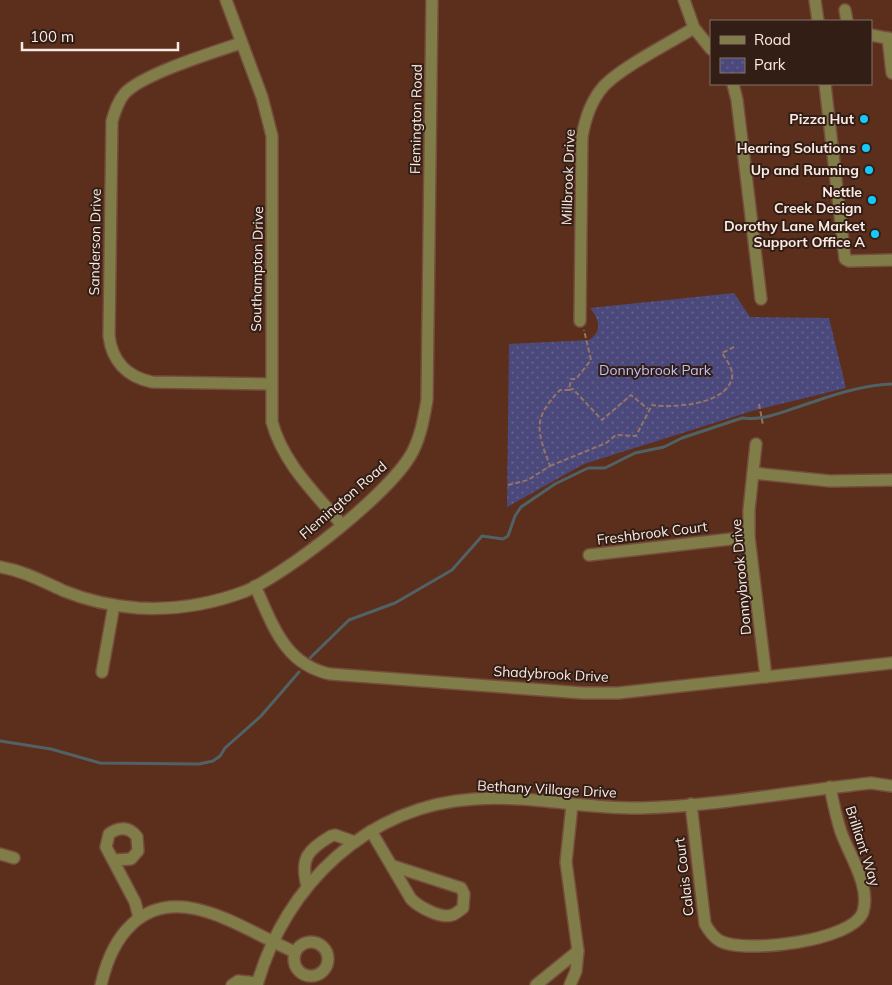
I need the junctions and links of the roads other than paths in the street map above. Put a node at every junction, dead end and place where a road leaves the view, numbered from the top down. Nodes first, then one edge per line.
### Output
1 (226, 0) edge
2 (432, 0) edge
3 (684, 0) edge
4 (815, 0) edge
5 (818, 20) edge
6 (694, 28) junction
7 (872, 35) edge
8 (890, 39) edge
9 (241, 43) junction
10 (710, 48) edge
11 (892, 74) edge
12 (733, 85) edge
13 (825, 85) edge
14 (892, 260) edge
15 (761, 299) dead end
16 (580, 321) road end
17 (270, 384) junction
18 (756, 444) dead end
19 (753, 473) junction
20 (892, 480) edge
21 (341, 524) junction
22 (750, 537) junction
23 (588, 555) dead end
24 (0, 567) edge
25 (255, 586) junction
26 (114, 605) junction
27 (892, 663) edge
28 (102, 672) dead end
29 (766, 677) junction
30 (892, 786) edge
31 (830, 787) junction
32 (691, 804) junction
33 (572, 805) junction
34 (372, 831) junction
35 (355, 842) junction
36 (0, 854) edge
37 (14, 858) dead end
38 (114, 860) dead end
39 (393, 866) junction
40 (307, 886) junction
41 (139, 917) junction
42 (272, 942) junction
43 (721, 942) joint
44 (578, 951) junction
45 (295, 952) dead end
46 (257, 984) edge
47 (101, 985) edge
48 (232, 985) edge
49 (536, 985) edge
50 (570, 985) edge

1 - 9 street, Southampton Drive
2 - 21 street, Flemington Road
3 - 6 street
4 - 5 street
6 - 10 street
6 - 16 street, Millbrook Drive
7 - 8 street
8 - 11 street
9 - 17 street, Southampton Drive
9 - 17 street, Sanderson Drive
12 - 15 street
13 - 14 street
17 - 21 street, Southampton Drive
18 - 19 street, Donnybrook Drive
19 - 20 street
19 - 22 street, Donnybrook Drive
21 - 25 street, Flemington Road
22 - 23 street, Freshbrook Court
22 - 29 street, Donnybrook Drive
24 - 26 street, Flemington Road
25 - 26 street, Flemington Road
25 - 29 street, Shadybrook Drive
26 - 28 street
27 - 29 street, Shadybrook Drive
30 - 31 street, Bethany Village Drive
31 - 32 street, Bethany Village Drive
31 - 43 street, Brilliant Way
32 - 33 street, Bethany Village Drive
32 - 43 street, Calais Court
33 - 34 street, Bethany Village Drive
33 - 44 street
34 - 35 street, Bethany Village Drive
34 - 39 street
35 - 40 street, Bethany Village Drive
35 - 40 street
36 - 37 street
38 - 41 street
39 - 39 street
40 - 42 street, Bethany Village Drive
41 - 42 street
41 - 47 street
42 - 45 street
42 - 46 street, Bethany Village Drive
44 - 49 street
44 - 50 street
46 - 48 street

